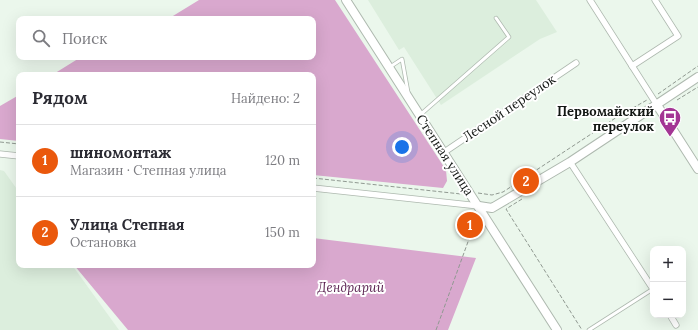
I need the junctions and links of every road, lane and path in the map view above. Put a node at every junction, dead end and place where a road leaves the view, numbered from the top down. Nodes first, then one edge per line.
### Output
1 (346, 0) edge
2 (590, 0) edge
3 (655, 0) edge
4 (496, 18) dead end
5 (576, 63) dead end
6 (632, 66) junction
7 (698, 66) edge
8 (389, 68) junction
9 (698, 77) edge
10 (655, 99) junction
11 (409, 100) junction
12 (419, 115) junction
13 (0, 142) edge
14 (16, 144) edge
15 (443, 153) junction
16 (0, 154) edge
17 (16, 156) edge
18 (570, 162) junction
19 (698, 168) edge
20 (316, 178) edge
21 (316, 188) edge
22 (470, 193) junction
23 (524, 198) dead end
24 (479, 206) junction
25 (491, 225) junction
26 (650, 284) edge
27 (650, 291) edge
28 (672, 318) edge
29 (676, 325) dead end
30 (436, 330) edge
31 (557, 330) edge
32 (582, 330) edge
33 (589, 330) edge

1 - 8 main road, Степная улица
2 - 6 street
3 - 6 street
4 - 12 lane
5 - 15 street, Лесной переулок
6 - 10 street
7 - 10 path
8 - 11 main road, Степная улица
8 - 11 lane
9 - 10 main road
10 - 18 main road
10 - 19 main road
10 - 22 path
11 - 12 main road, Степная улица
12 - 15 main road, Степная улица
13 - 14 path
15 - 22 main road, Степная улица
16 - 17 street
18 - 24 main road
18 - 26 street
20 - 22 path
21 - 24 street
22 - 24 main road, Степная улица
23 - 32 path
24 - 25 main road, Степная улица
25 - 30 path
25 - 31 main road, Степная улица
27 - 33 lane
28 - 29 street

